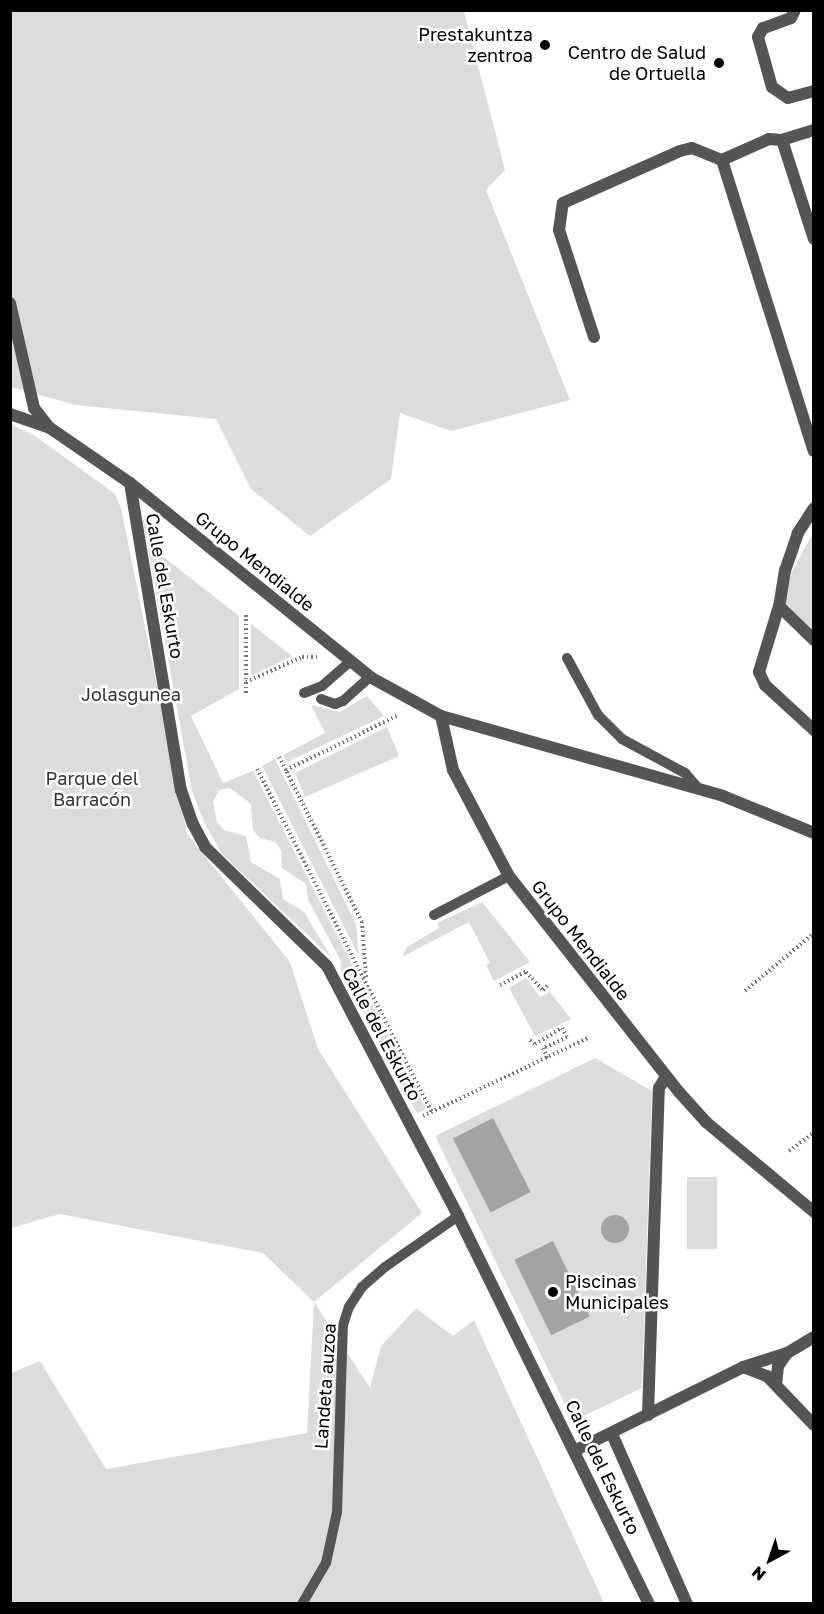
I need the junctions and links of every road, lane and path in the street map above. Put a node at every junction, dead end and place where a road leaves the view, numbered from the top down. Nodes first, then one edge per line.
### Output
1 (795, 10) edge
2 (813, 91) edge
3 (813, 130) edge
4 (782, 140) junction
5 (722, 160) junction
6 (813, 239) edge
7 (10, 303) edge
8 (594, 337) dead end
9 (10, 414) edge
10 (50, 428) junction
11 (813, 451) edge
12 (130, 483) junction
13 (813, 508) edge
14 (779, 606) junction
15 (246, 615) dead end
16 (813, 640) edge
17 (567, 658) dead end
18 (351, 661) junction
19 (370, 677) junction
20 (246, 693) dead end
21 (304, 693) dead end
22 (321, 699) dead end
23 (399, 715) dead end
24 (441, 716) junction
25 (813, 730) edge
26 (279, 757) dead end
27 (257, 769) dead end
28 (286, 770) junction
29 (698, 788) junction
30 (813, 833) edge
31 (509, 876) junction
32 (434, 915) dead end
33 (813, 933) edge
34 (366, 980) junction
35 (549, 984) dead end
36 (500, 985) dead end
37 (745, 991) dead end
38 (588, 1038) dead end
39 (530, 1040) dead end
40 (547, 1058) junction
41 (666, 1077) junction
42 (432, 1112) junction
43 (409, 1123) junction
44 (813, 1132) edge
45 (789, 1151) dead end
46 (813, 1212) edge
47 (458, 1216) junction
48 (813, 1337) edge
49 (787, 1353) junction
50 (743, 1367) junction
51 (776, 1384) junction
52 (648, 1415) junction
53 (813, 1425) edge
54 (612, 1434) junction
55 (576, 1450) junction
56 (302, 1604) edge
57 (649, 1604) edge
58 (687, 1604) edge

1 - 2 street
3 - 4 street
4 - 5 street
4 - 6 street
5 - 8 street
5 - 11 street
7 - 10 street
9 - 10 street
10 - 12 street, Grupo Mendialde
12 - 18 street, Grupo Mendialde
12 - 43 street, Calle del Eskurto
13 - 14 street
14 - 16 street
14 - 25 street
15 - 20 path
17 - 29 lane
18 - 19 street, Grupo Mendialde
18 - 21 lane
19 - 22 lane
19 - 24 street, Grupo Mendialde
23 - 28 path
24 - 29 street, Grupo Mendialde
24 - 31 street, Grupo Mendialde
26 - 28 path
27 - 34 path
28 - 34 path
29 - 30 street, Grupo Mendialde
31 - 32 lane
31 - 41 street, Grupo Mendialde
33 - 37 path
34 - 42 path
35 - 36 path
38 - 40 path
39 - 40 path
40 - 42 path
41 - 46 street, Grupo Mendialde
41 - 52 street
42 - 43 path
43 - 47 street, Calle del Eskurto
44 - 45 path
47 - 55 street, Calle del Eskurto
47 - 56 lane, Landeta auzoa
48 - 49 street
49 - 50 street
49 - 51 street
50 - 51 street
50 - 52 street
51 - 53 street
52 - 54 street
54 - 55 street
54 - 58 street, Calle del Eskurto
55 - 57 street, Calle del Eskurto

